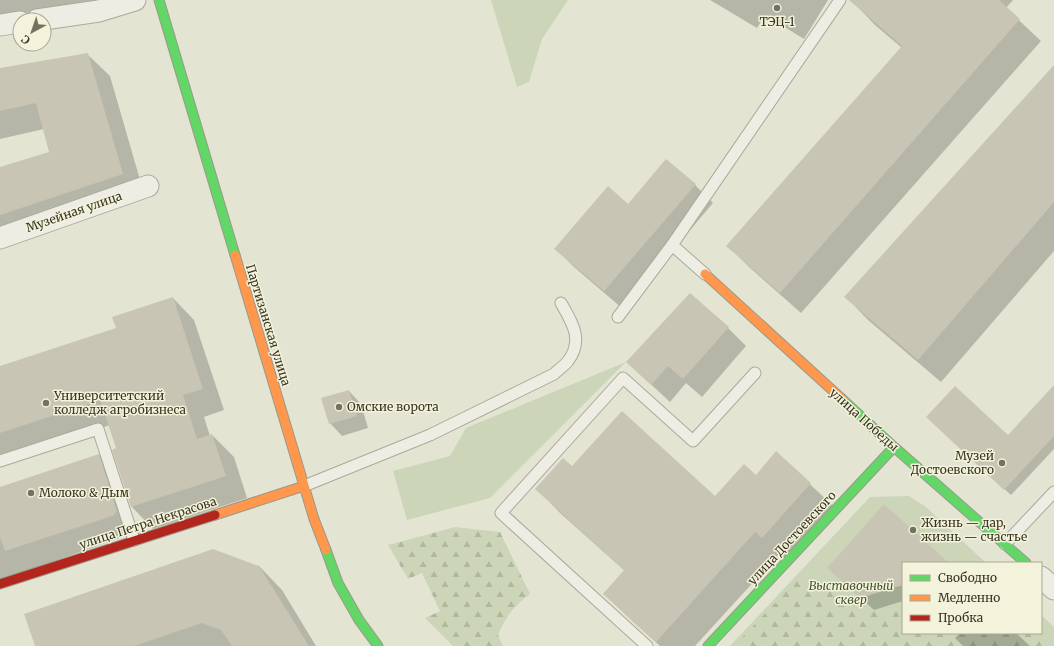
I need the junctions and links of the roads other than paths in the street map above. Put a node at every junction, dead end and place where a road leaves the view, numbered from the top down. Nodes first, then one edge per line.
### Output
1 (135, 0) edge
2 (159, 0) edge
3 (840, 0) edge
4 (52, 18) edge
5 (12, 23) edge
6 (0, 25) edge
7 (148, 186) dead end
8 (0, 238) edge
9 (672, 245) junction
10 (705, 274) joint
11 (561, 303) dead end
12 (618, 317) dead end
13 (755, 373) dead end
14 (894, 447) junction
15 (0, 461) edge
16 (304, 486) junction
17 (1054, 492) edge
18 (134, 540) junction
19 (1005, 544) junction
20 (1025, 562) edge
21 (1042, 578) edge
22 (0, 584) edge
23 (1054, 589) edge
24 (378, 646) edge
25 (647, 646) edge
26 (708, 646) edge

1 - 4 street
2 - 16 street, Партизанская улица
3 - 9 lane
5 - 6 street
7 - 8 street, Музейная улица
9 - 10 lane
9 - 12 lane
10 - 14 street, улица Победы
11 - 16 lane
13 - 25 lane
14 - 19 street, улица Победы
14 - 26 street, улица Достоевского
15 - 18 lane
16 - 18 street, улица Петра Некрасова
16 - 24 street, Партизанская улица
17 - 19 lane
18 - 22 street, улица Петра Некрасова
19 - 20 street, улица Победы
21 - 23 street

